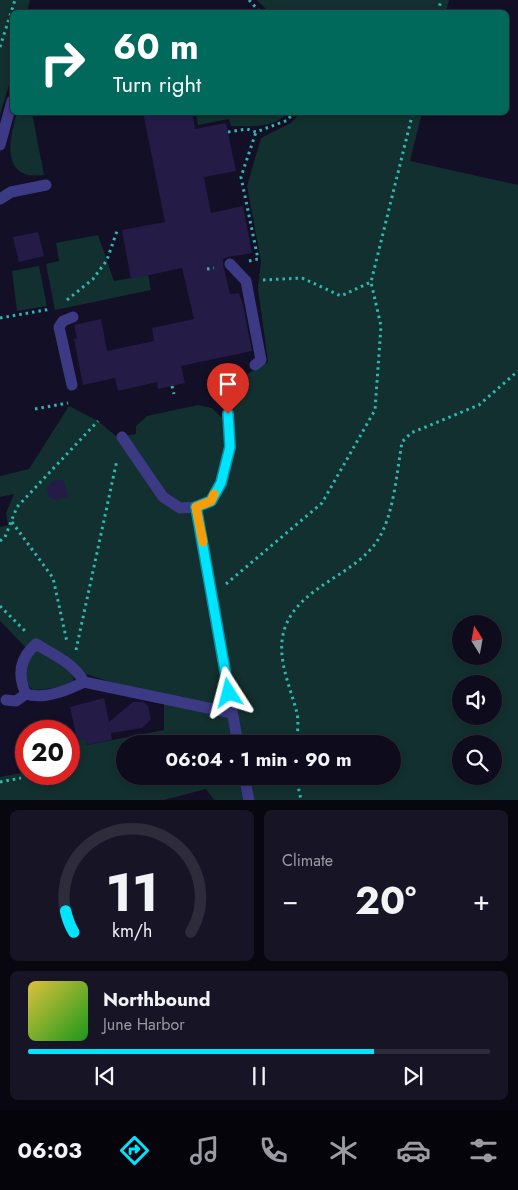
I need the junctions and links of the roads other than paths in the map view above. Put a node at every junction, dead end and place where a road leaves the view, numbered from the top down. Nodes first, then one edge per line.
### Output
1 (10, 108) edge
2 (0, 145) edge
3 (46, 185) dead end
4 (0, 199) edge
5 (230, 264) road end
6 (68, 319) road end
7 (255, 365) dead end
8 (72, 385) dead end
9 (228, 414) dead end
10 (122, 437) road end
11 (196, 507) junction
12 (84, 682) junction
13 (26, 694) junction
14 (6, 700) dead end
15 (232, 713) junction
16 (236, 735) edge
17 (246, 785) edge
18 (249, 800) edge

1 - 2 lane
3 - 4 lane
5 - 7 lane
6 - 8 lane
9 - 11 lane
10 - 11 lane
11 - 15 lane
12 - 13 lane
12 - 13 lane
12 - 15 lane
13 - 14 lane
15 - 16 lane
17 - 18 lane

